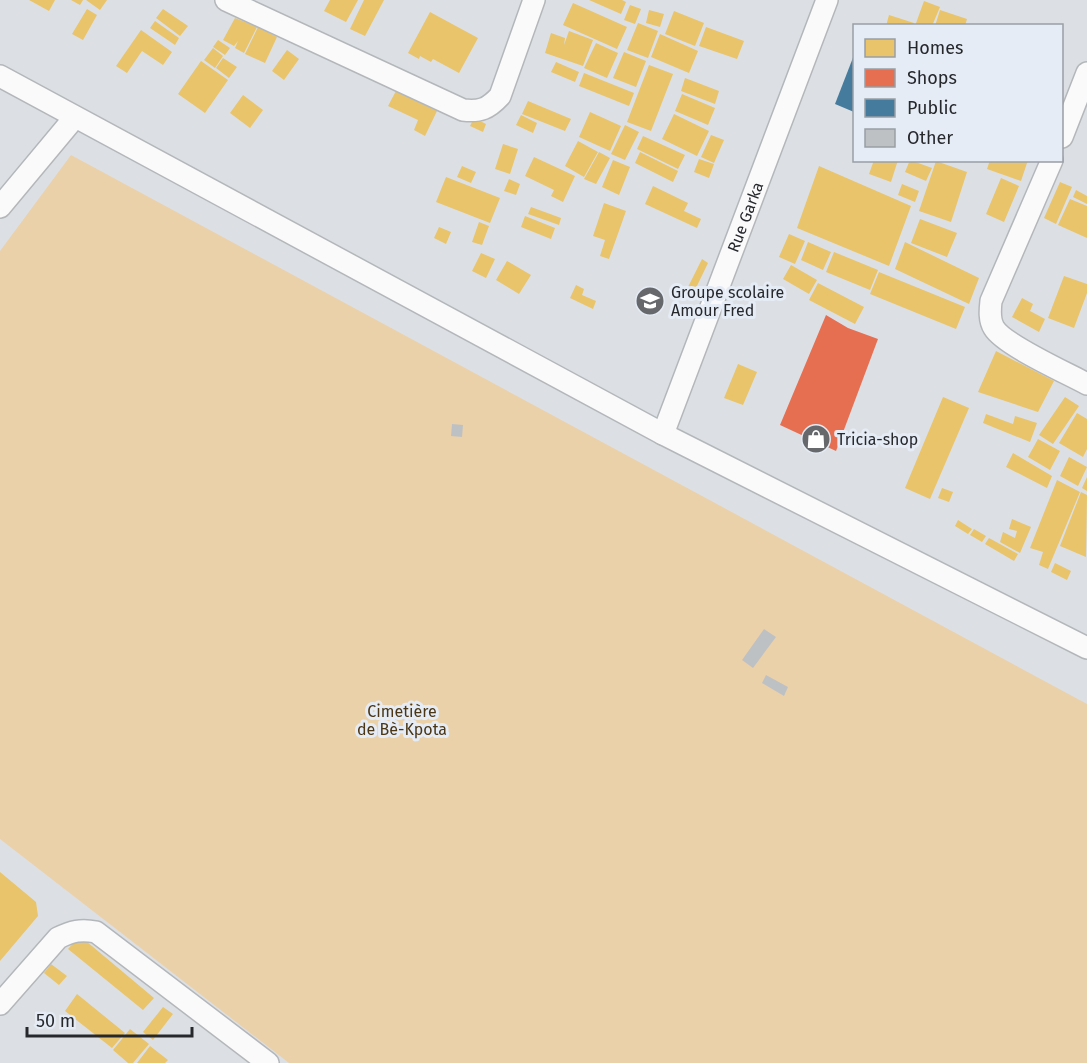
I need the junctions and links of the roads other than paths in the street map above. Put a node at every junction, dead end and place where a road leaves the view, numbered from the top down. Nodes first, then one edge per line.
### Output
1 (226, 0) edge
2 (534, 0) edge
3 (827, 0) edge
4 (1087, 73) edge
5 (0, 76) edge
6 (1080, 115) edge
7 (75, 117) junction
8 (1063, 136) edge
9 (1051, 162) edge
10 (0, 207) edge
11 (1087, 384) edge
12 (663, 434) junction
13 (1087, 648) edge
14 (0, 1004) edge
15 (268, 1063) edge

1 - 2 street
3 - 12 street, Rue Garka
4 - 6 street
5 - 7 street
6 - 8 street
7 - 10 street
7 - 12 street
9 - 11 street
12 - 13 street
14 - 15 street

